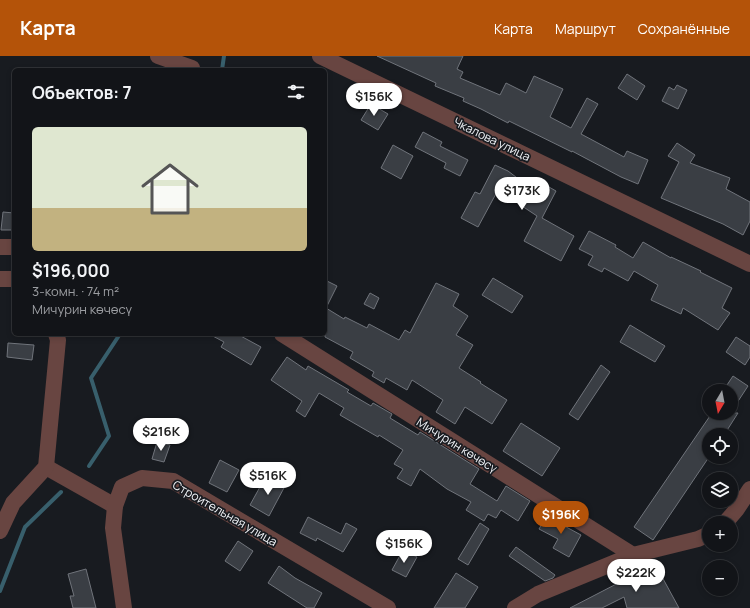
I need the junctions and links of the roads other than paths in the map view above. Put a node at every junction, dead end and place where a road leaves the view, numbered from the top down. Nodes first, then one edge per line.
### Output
1 (158, 56) edge
2 (320, 56) edge
3 (192, 68) dead end
4 (0, 247) edge
5 (12, 247) edge
6 (750, 264) edge
7 (0, 279) edge
8 (12, 279) edge
9 (57, 336) edge
10 (285, 336) edge
11 (46, 467) junction
12 (750, 488) edge
13 (115, 506) junction
14 (731, 516) edge
15 (0, 531) edge
16 (702, 537) edge
17 (633, 555) junction
18 (124, 608) edge
19 (388, 608) edge
20 (514, 608) edge

1 - 3 street
2 - 6 street, Чкалова улица
4 - 5 street
7 - 8 street
9 - 11 street
10 - 17 street, Мичурин көчөсү
11 - 13 street
11 - 15 street
12 - 14 street
13 - 18 street, Строительная улица
13 - 19 street, Строительная улица
16 - 17 street
17 - 20 street

